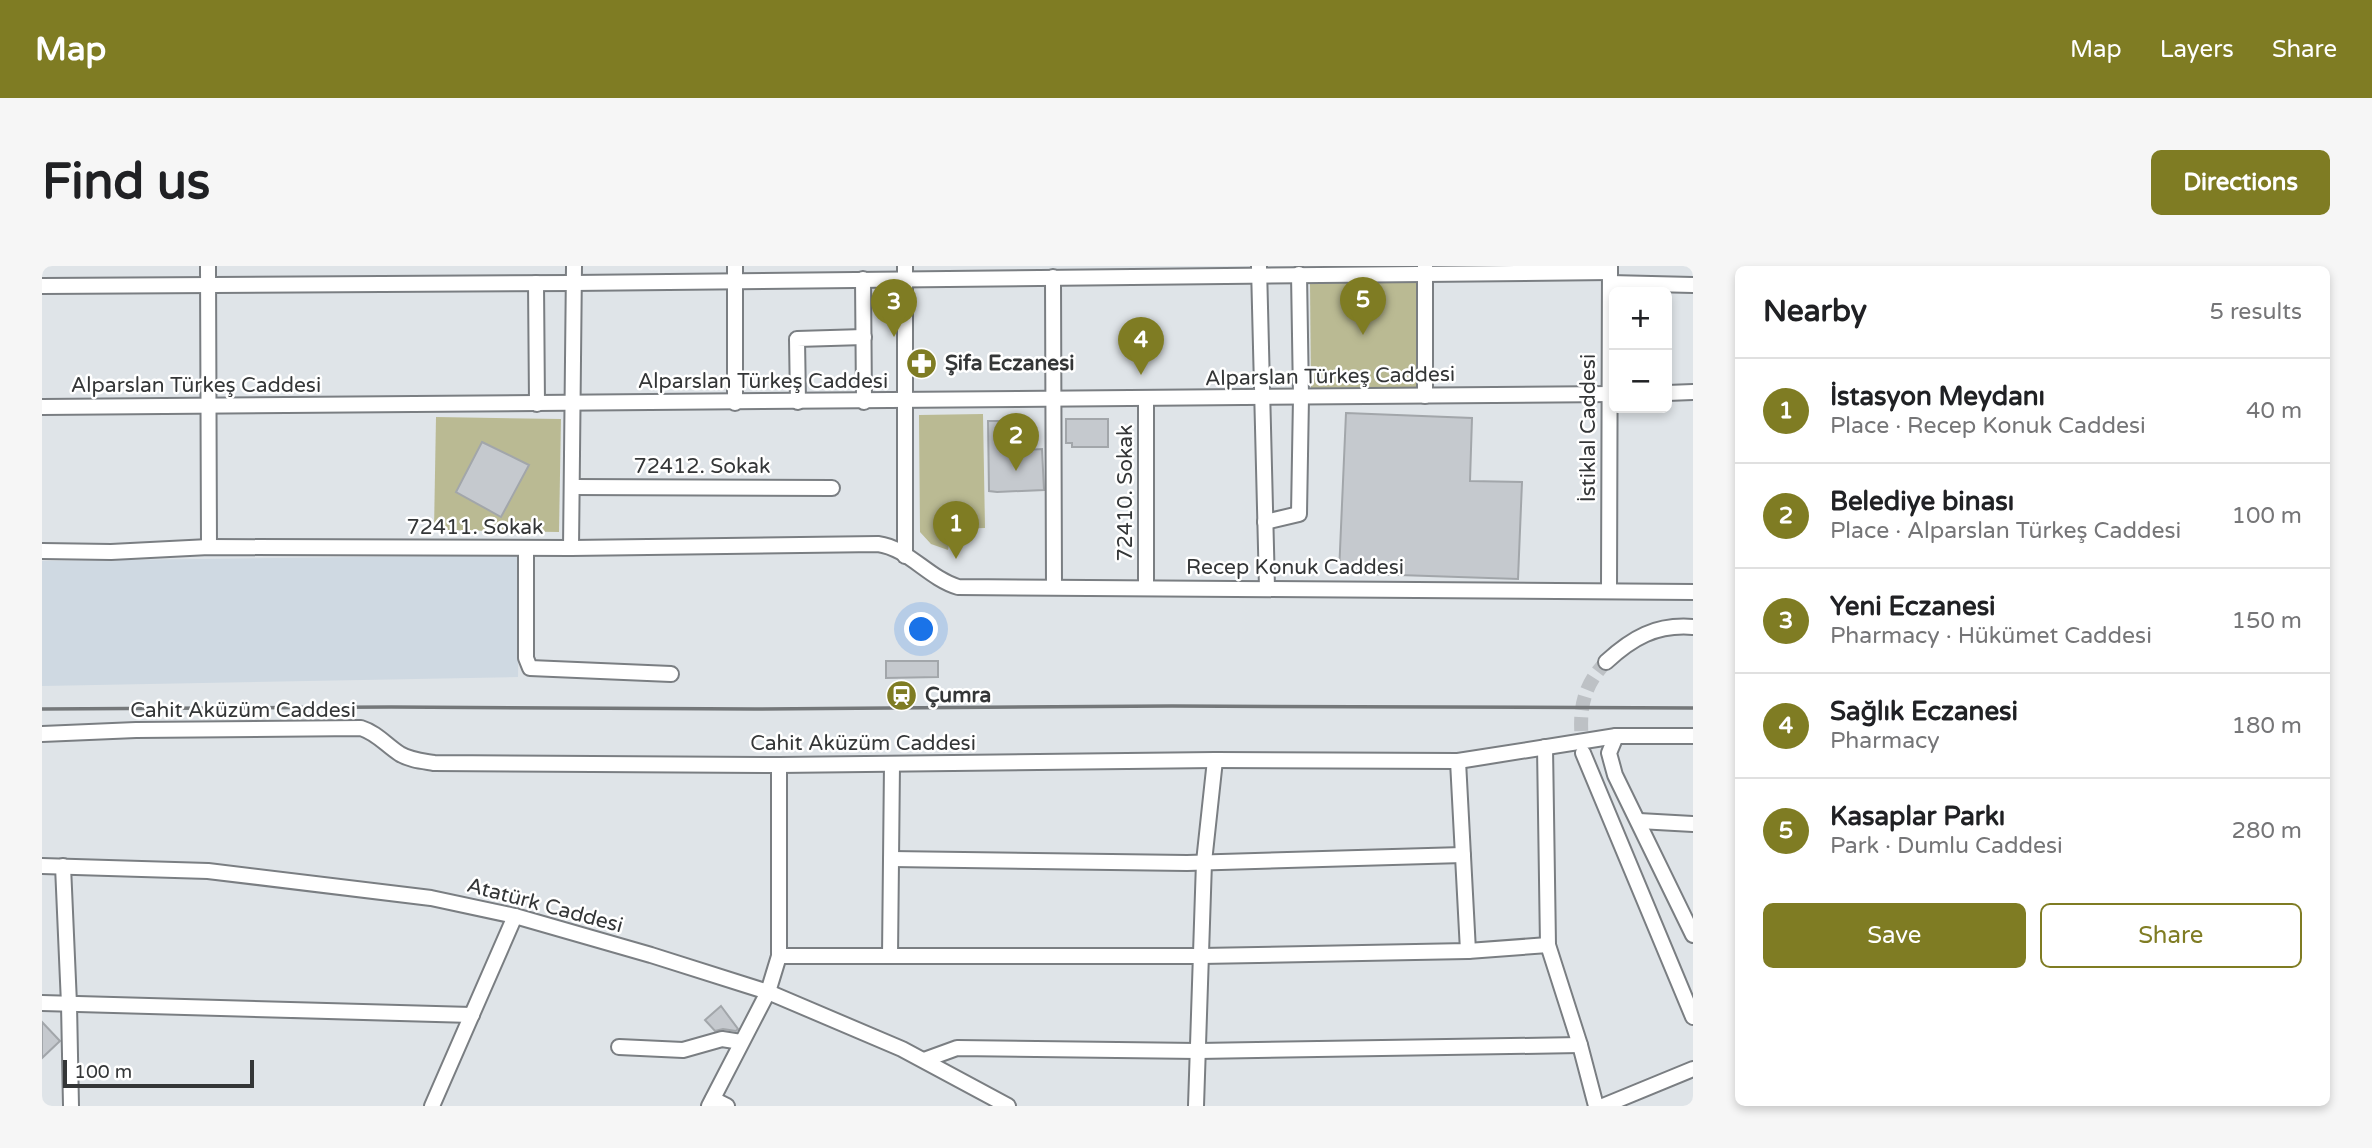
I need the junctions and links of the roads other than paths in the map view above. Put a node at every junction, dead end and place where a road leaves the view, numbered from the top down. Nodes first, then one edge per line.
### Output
1 (208, 266) edge
2 (574, 266) edge
3 (1259, 270) edge
4 (1425, 270) edge
5 (1131, 271) edge
6 (905, 272) edge
7 (1068, 272) edge
8 (735, 273) edge
9 (1299, 274) junction
10 (1610, 274) edge
11 (1053, 277) junction
12 (863, 279) junction
13 (536, 283) junction
14 (573, 283) junction
15 (208, 285) junction
16 (1693, 285) edge
17 (42, 286) edge
18 (863, 337) junction
19 (1611, 350) edge
20 (1693, 392) edge
21 (1672, 393) edge
22 (1609, 394) edge
23 (1425, 396) junction
24 (1301, 397) junction
25 (1261, 398) junction
26 (1054, 399) junction
27 (1146, 399) junction
28 (906, 401) junction
29 (798, 402) junction
30 (864, 402) junction
31 (734, 403) junction
32 (537, 404) junction
33 (573, 404) junction
34 (208, 405) junction
35 (42, 407) edge
36 (1612, 413) edge
37 (572, 487) junction
38 (832, 488) dead end
39 (1265, 522) junction
40 (209, 547) junction
41 (526, 548) junction
42 (571, 548) junction
43 (42, 551) edge
44 (905, 556) junction
45 (1054, 587) junction
46 (1146, 587) junction
47 (1267, 588) junction
48 (1609, 591) junction
49 (1693, 592) edge
50 (1693, 627) edge
51 (1606, 663) tunnel mouth
52 (671, 674) dead end
53 (42, 734) edge
54 (1616, 736) junction
55 (1693, 736) edge
56 (1545, 747) junction
57 (1583, 753) tunnel mouth
58 (1215, 760) junction
59 (1458, 761) junction
60 (892, 764) junction
61 (779, 765) junction
62 (1639, 821) junction
63 (1693, 824) edge
64 (1463, 855) junction
65 (891, 859) junction
66 (1204, 862) junction
67 (42, 866) edge
68 (63, 866) junction
69 (1688, 914) edge
70 (515, 916) junction
71 (1693, 935) edge
72 (1548, 946) junction
73 (1468, 951) junction
74 (779, 956) junction
75 (890, 956) junction
76 (1201, 956) junction
77 (768, 992) junction
78 (42, 1003) edge
79 (69, 1003) junction
80 (472, 1015) junction
81 (1693, 1017) edge
82 (741, 1042) junction
83 (1580, 1045) junction
84 (619, 1047) dead end
85 (1198, 1051) junction
86 (924, 1060) junction
87 (1693, 1069) edge
88 (711, 1102) edge
89 (71, 1106) edge
90 (432, 1106) edge
91 (727, 1106) edge
92 (1008, 1106) edge
93 (1196, 1106) edge
94 (1596, 1106) edge
95 (1603, 1106) edge

1 - 15 street
2 - 14 street
3 - 5 street
3 - 9 street
3 - 25 street
4 - 9 street
4 - 10 street
4 - 23 street
5 - 7 street
6 - 11 street
6 - 12 street
6 - 28 street
7 - 11 street
8 - 12 street
8 - 14 street
8 - 31 street
9 - 24 street
10 - 16 street
10 - 19 street, İstiklal Caddesi
11 - 26 street
12 - 18 street
13 - 14 street
13 - 15 street
13 - 32 street
14 - 33 street
15 - 17 street
15 - 34 street
18 - 29 street
18 - 30 street
20 - 21 street
22 - 23 street, Alparslan Türkeş Caddesi
23 - 24 street, Alparslan Türkeş Caddesi
24 - 25 street, Alparslan Türkeş Caddesi
24 - 39 street
25 - 27 street, Alparslan Türkeş Caddesi
25 - 39 street
26 - 27 street, Alparslan Türkeş Caddesi
26 - 28 street, Alparslan Türkeş Caddesi
26 - 45 street
27 - 46 street, 72410. Sokak
28 - 30 street, Alparslan Türkeş Caddesi
28 - 44 street
29 - 30 street, Alparslan Türkeş Caddesi
29 - 31 street, Alparslan Türkeş Caddesi
31 - 33 street, Alparslan Türkeş Caddesi
32 - 33 street, Alparslan Türkeş Caddesi
32 - 34 street, Alparslan Türkeş Caddesi
33 - 37 street
34 - 35 street, Alparslan Türkeş Caddesi
34 - 40 street
36 - 48 street, İstiklal Caddesi
37 - 38 street, 72412. Sokak
37 - 42 street
39 - 47 street
40 - 41 street, 72411. Sokak
40 - 43 street, 72411. Sokak
41 - 42 street, 72411. Sokak
41 - 52 street
42 - 44 street, 72411. Sokak
44 - 45 street, Recep Konuk Caddesi
45 - 46 street, Recep Konuk Caddesi
46 - 47 street, Recep Konuk Caddesi
47 - 48 street, Recep Konuk Caddesi
48 - 49 street, Recep Konuk Caddesi
50 - 51 street
53 - 61 street, Cahit Aküzüm Caddesi
54 - 55 street, Cahit Aküzüm Caddesi
54 - 56 street, Cahit Aküzüm Caddesi
54 - 62 street
56 - 59 street, Cahit Aküzüm Caddesi
56 - 72 street
57 - 81 street
58 - 59 street, Cahit Aküzüm Caddesi
58 - 60 street, Cahit Aküzüm Caddesi
58 - 66 street
59 - 64 street
60 - 61 street, Cahit Aküzüm Caddesi
60 - 65 street
61 - 74 street
62 - 63 street
62 - 69 street
64 - 66 street
64 - 73 street
65 - 66 street
65 - 75 street
66 - 76 street
67 - 68 street, Atatürk Caddesi
68 - 70 street, Atatürk Caddesi
68 - 79 street
69 - 71 street
70 - 77 street, Atatürk Caddesi
70 - 80 street
72 - 73 street
72 - 83 street
73 - 76 street
74 - 75 street
74 - 77 street
75 - 76 street
76 - 85 street
77 - 82 street
77 - 86 street, Atatürk Caddesi
78 - 79 street
79 - 80 street
79 - 89 street
80 - 90 street
82 - 84 street
82 - 88 street
83 - 85 street
83 - 94 street
85 - 86 street
85 - 93 street
86 - 92 street, Atatürk Caddesi
87 - 95 street
88 - 91 street

